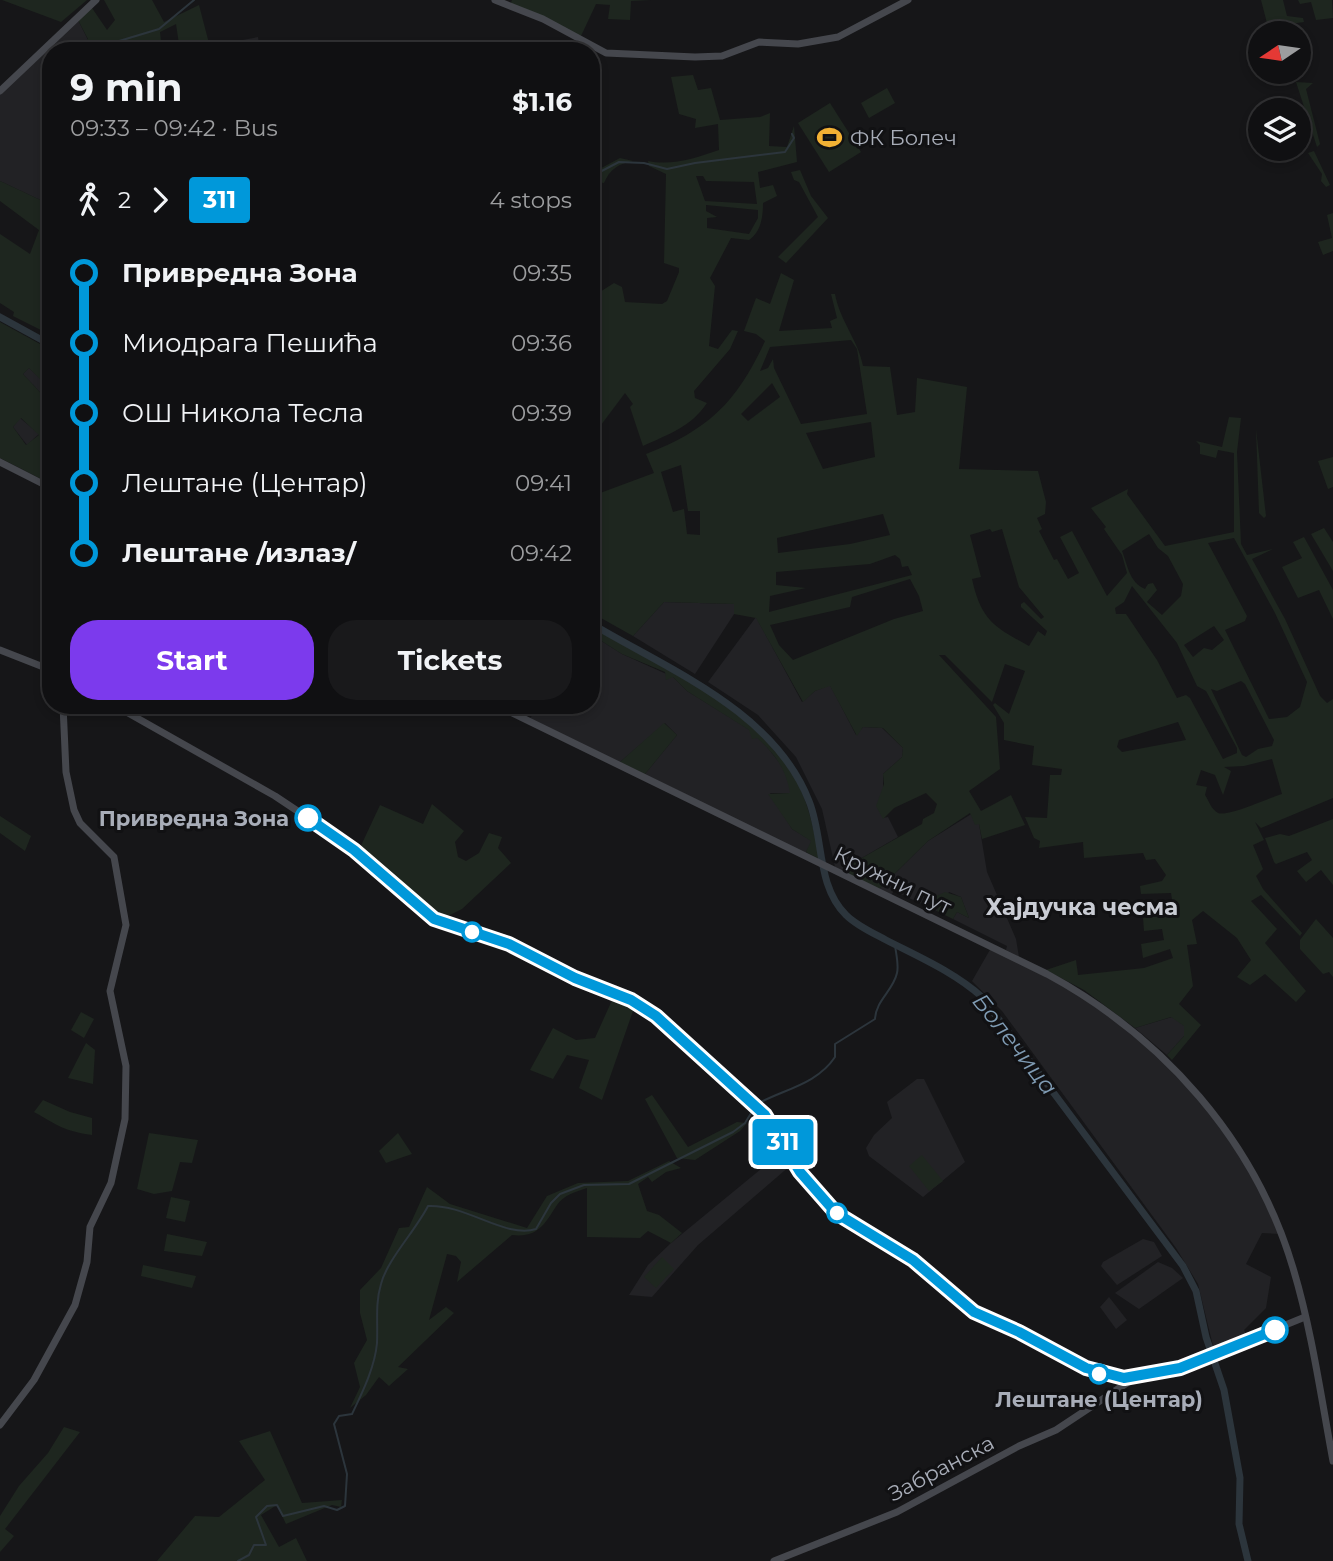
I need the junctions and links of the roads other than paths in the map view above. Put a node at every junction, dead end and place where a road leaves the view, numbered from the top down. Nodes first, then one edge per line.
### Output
1 (96, 0) edge
2 (495, 0) edge
3 (908, 0) edge
4 (52, 42) edge
5 (586, 42) edge
6 (600, 50) edge
7 (42, 51) edge
8 (0, 91) edge
9 (0, 462) edge
10 (42, 483) edge
11 (0, 650) edge
12 (42, 666) edge
13 (64, 714) edge
14 (130, 714) edge
15 (514, 714) edge
16 (1305, 1317) junction
17 (1105, 1376) junction
18 (1134, 1379) junction
19 (1116, 1390) junction
20 (0, 1425) edge
21 (1333, 1461) edge
22 (774, 1561) edge

1 - 4 street
2 - 5 street
3 - 6 street
7 - 8 street
9 - 10 street
11 - 12 street
13 - 20 street
14 - 17 street
15 - 16 street, Кружни пут
16 - 18 street
16 - 21 street, Кружни пут
17 - 18 street
17 - 19 street
18 - 19 street, Забранска
19 - 22 street, Забранска

